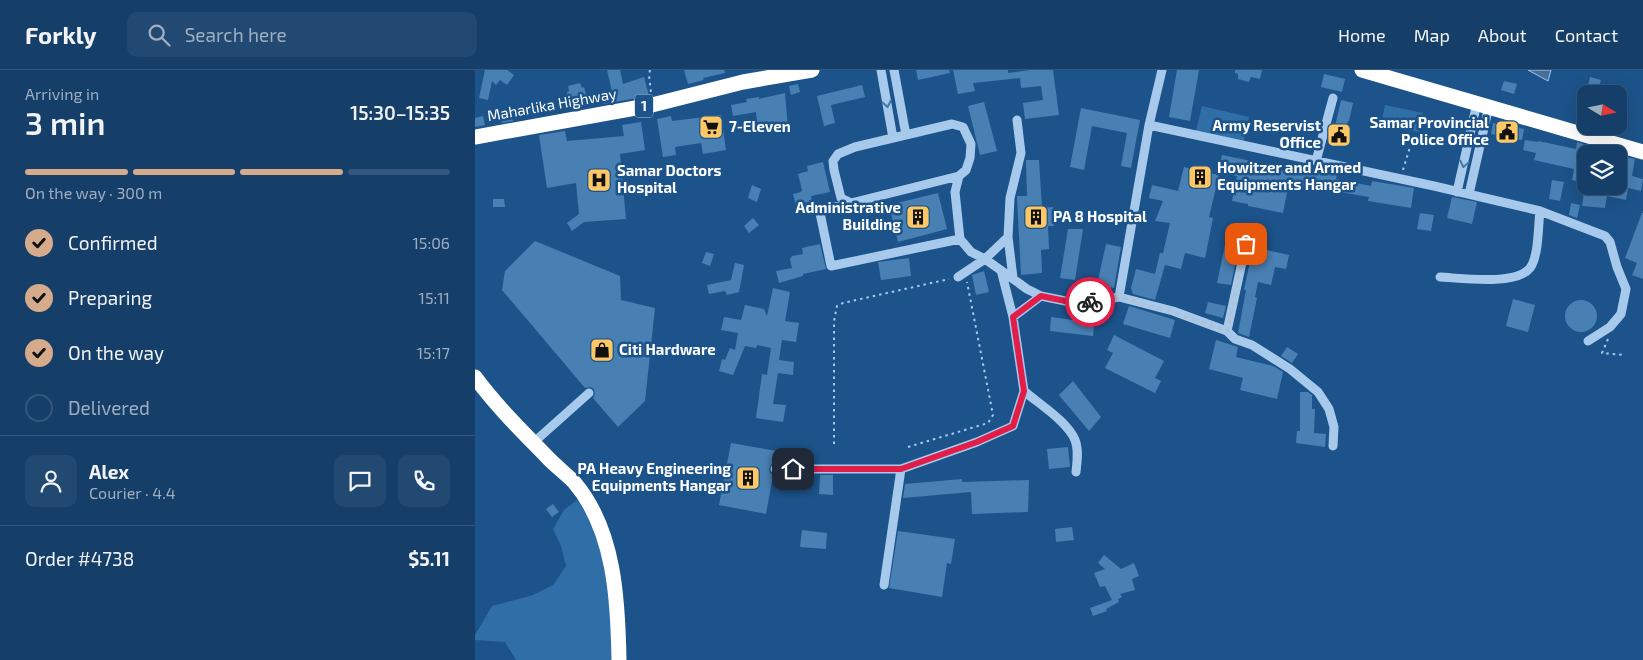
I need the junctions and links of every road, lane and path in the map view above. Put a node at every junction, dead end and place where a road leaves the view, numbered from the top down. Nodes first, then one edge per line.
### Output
1 (650, 70) edge
2 (812, 70) edge
3 (881, 70) edge
4 (894, 70) edge
5 (1162, 70) edge
6 (1362, 70) edge
7 (1333, 98) dead end
8 (652, 105) junction
9 (1483, 105) junction
10 (1017, 120) dead end
11 (1149, 125) junction
12 (906, 135) junction
13 (475, 137) edge
14 (1413, 137) dead end
15 (893, 138) junction
16 (1643, 152) edge
17 (1317, 161) junction
18 (959, 176) junction
19 (1401, 179) junction
20 (1457, 192) junction
21 (1469, 194) junction
22 (851, 203) junction
23 (1540, 211) junction
24 (1008, 238) junction
25 (960, 239) junction
26 (1246, 244) dead end
27 (985, 259) junction
28 (1001, 270) junction
29 (958, 277) junction
30 (1440, 277) dead end
31 (1013, 278) junction
32 (1041, 296) junction
33 (1119, 297) junction
34 (1013, 317) junction
35 (1610, 327) junction
36 (1227, 331) junction
37 (1588, 341) dead end
38 (1624, 355) dead end
39 (475, 377) edge
40 (1024, 391) junction
41 (589, 393) dead end
42 (533, 443) junction
43 (834, 444) dead end
44 (1333, 446) dead end
45 (908, 447) dead end
46 (775, 469) dead end
47 (901, 469) junction
48 (1076, 472) dead end
49 (884, 585) dead end
50 (619, 660) edge

1 - 8 path
2 - 8 highway, Maharlika Highway / 1
3 -> 15 street
4 - 12 street
5 - 11 street
6 - 9 highway
7 - 17 street
8 - 13 highway, Maharlika Highway / 1
9 - 16 highway
9 -> 20 street
9 - 21 street
10 - 24 street
11 - 17 street
11 - 33 street
12 - 15 street
12 - 18 street
14 - 19 path
15 - 22 street
17 - 19 street
18 - 22 street
18 - 25 street
19 - 20 street
20 - 21 street
21 - 23 street
22 - 25 street
23 - 30 street
23 - 35 street
24 - 27 street
24 - 31 street
25 - 27 street
26 - 36 street
27 - 28 street
27 - 29 street
28 - 31 street
28 - 34 street
29 - 43 path
29 - 45 path
31 - 32 street
32 - 33 street
32 - 34 street
33 - 36 street
34 - 40 street
35 - 37 street
35 - 38 path
36 - 44 street
39 - 42 highway
40 - 47 street
40 - 48 street
41 - 42 street
42 - 50 highway
46 - 47 street
47 - 49 street

